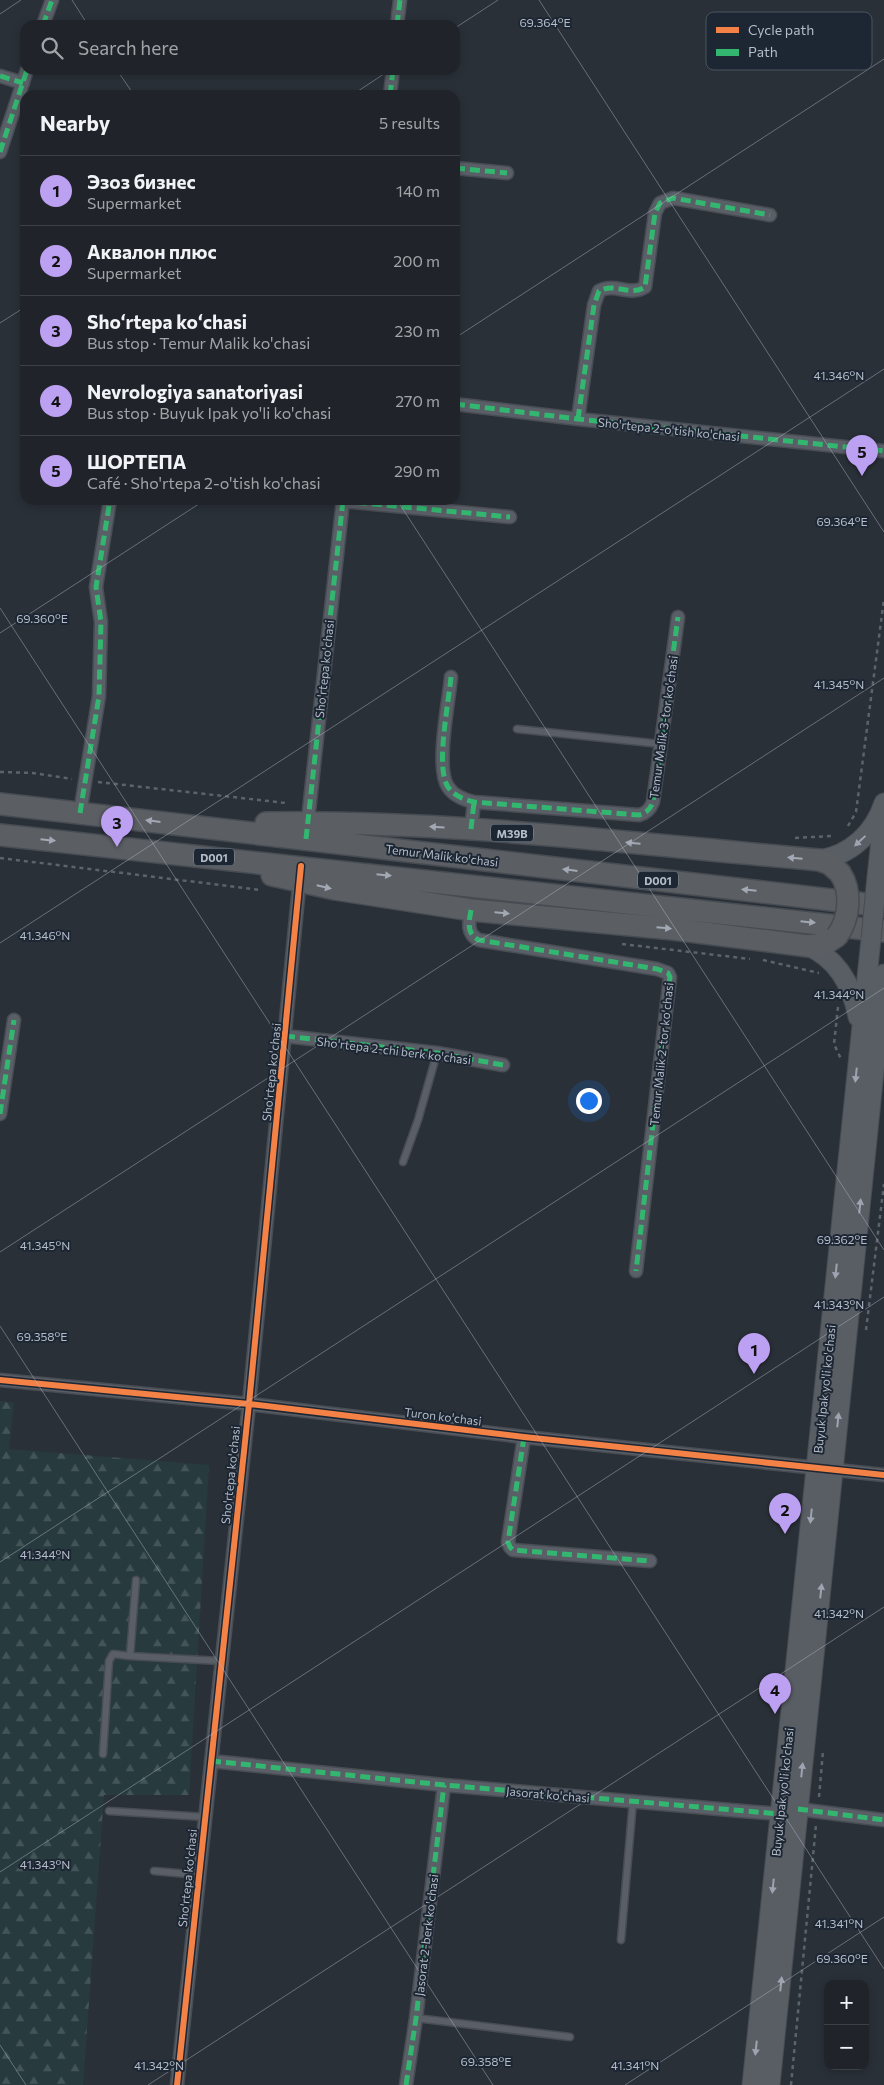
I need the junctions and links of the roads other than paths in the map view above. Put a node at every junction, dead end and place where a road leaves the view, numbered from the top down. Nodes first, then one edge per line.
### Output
1 (52, 0) edge
2 (400, 0) edge
3 (45, 20) edge
4 (398, 20) edge
5 (25, 75) edge
6 (392, 75) edge
7 (0, 76) edge
8 (23, 83) junction
9 (21, 90) edge
10 (391, 90) edge
11 (20, 92) edge
12 (0, 152) edge
13 (460, 168) edge
14 (507, 173) dead end
15 (770, 215) dead end
16 (460, 405) edge
17 (578, 419) junction
18 (884, 451) edge
19 (109, 505) edge
20 (342, 505) edge
21 (384, 505) edge
22 (510, 517) dead end
23 (678, 617) dead end
24 (452, 677) dead end
25 (517, 729) dead end
26 (661, 744) junction
27 (474, 802) junction
28 (884, 803) edge
29 (0, 804) edge
30 (80, 812) junction
31 (884, 813) edge
32 (308, 822) junction
33 (471, 829) junction
34 (0, 835) edge
35 (819, 860) junction
36 (300, 874) junction
37 (884, 906) edge
38 (471, 910) junction
39 (877, 935) edge
40 (808, 946) junction
41 (884, 974) edge
42 (884, 1017) edge
43 (14, 1020) dead end
44 (286, 1036) junction
45 (869, 1036) junction
46 (437, 1053) junction
47 (503, 1065) dead end
48 (0, 1114) edge
49 (403, 1162) dead end
50 (636, 1271) dead end
51 (0, 1380) edge
52 (249, 1404) junction
53 (524, 1437) junction
54 (825, 1468) junction
55 (884, 1475) edge
56 (650, 1561) dead end
57 (136, 1580) dead end
58 (130, 1656) junction
59 (221, 1661) junction
60 (103, 1754) dead end
61 (211, 1761) junction
62 (444, 1785) junction
63 (633, 1801) junction
64 (798, 1808) junction
65 (109, 1811) dead end
66 (780, 1814) junction
67 (205, 1817) junction
68 (884, 1820) edge
69 (154, 1871) dead end
70 (199, 1875) junction
71 (621, 1940) dead end
72 (416, 2018) junction
73 (570, 2037) dead end
74 (177, 2085) edge
75 (406, 2085) edge
76 (752, 2085) edge
77 (770, 2085) edge

1 - 3 street
2 - 4 street
5 - 8 street
6 - 10 street
7 - 8 street
8 - 9 street
11 - 12 street
13 - 14 street
15 - 17 street
16 - 17 street, Sho'rtepa 2-o'tish ko'chasi
17 - 18 street, Sho'rtepa 2-o'tish ko'chasi
19 - 30 street
20 - 32 street, Sho'rtepa ko'chasi
21 - 22 street
23 - 26 street, Temur Malik 3-tor ko'chasi
24 - 27 street, Temur Malik 3-tor ko'chasi
25 - 26 lane
26 - 27 street, Temur Malik 3-tor ko'chasi
27 - 33 street
28 -> 35 main road, M39B
29 - 30 highway, Temur Malik ko'chasi / D001
32 -> 30 highway, Temur Malik ko'chasi / D001
31 - 39 main road, Buyuk Ipak yo'li ko'chasi, bridge
33 -> 32 highway, M39B
37 -> 32 highway, Temur Malik ko'chasi / D001
35 -> 33 highway, M39B
34 -> 36 highway, Temur Malik ko'chasi / D001
35 - 40 highway, M39B, bridge
36 -> 38 highway
36 -> 39 highway, Temur Malik ko'chasi / D001
36 - 44 street, Sho'rtepa ko'chasi
38 -> 40 highway
38 - 50 street, Temur Malik 2-tor ko'chasi
39 - 45 main road, Buyuk Ipak yo'li ko'chasi
40 - 45 main road
41 - 45 main road, Buyuk Ipak yo'li ko'chasi
42 - 45 main road
43 - 48 street
44 - 46 street, Sho'rtepa 2-chi berk ko'chasi
44 - 52 street, Sho'rtepa ko'chasi
45 - 54 main road, Buyuk Ipak yo'li ko'chasi
46 - 47 street, Sho'rtepa 2-chi berk ko'chasi
46 - 49 lane
51 - 52 street, Turon ko'chasi
52 - 53 street, Turon ko'chasi
52 - 59 street, Sho'rtepa ko'chasi
53 - 54 street, Turon ko'chasi
53 - 56 street
54 - 55 street, Turon ko'chasi
64 -> 54 main road, Buyuk Ipak yo'li ko'chasi
54 -> 66 main road, Buyuk Ipak yo'li ko'chasi
57 - 58 lane
58 - 59 lane
58 - 60 lane
59 - 61 street, Sho'rtepa ko'chasi
61 - 62 street, Jasorat ko'chasi
61 - 67 street, Sho'rtepa ko'chasi
62 - 63 street, Jasorat ko'chasi
62 - 72 street, Jasorat 2-berk ko'chasi
63 - 66 street, Jasorat ko'chasi
63 - 71 lane
64 - 66 street, Jasorat ko'chasi
64 - 68 street, Jasorat ko'chasi
77 -> 64 main road, Buyuk Ipak yo'li ko'chasi
65 - 67 lane
66 -> 76 main road, Buyuk Ipak yo'li ko'chasi
67 - 70 street, Sho'rtepa ko'chasi
69 - 70 lane
70 - 74 street, Sho'rtepa ko'chasi
72 - 73 lane
72 - 75 street, Jasorat 2-berk ko'chasi

